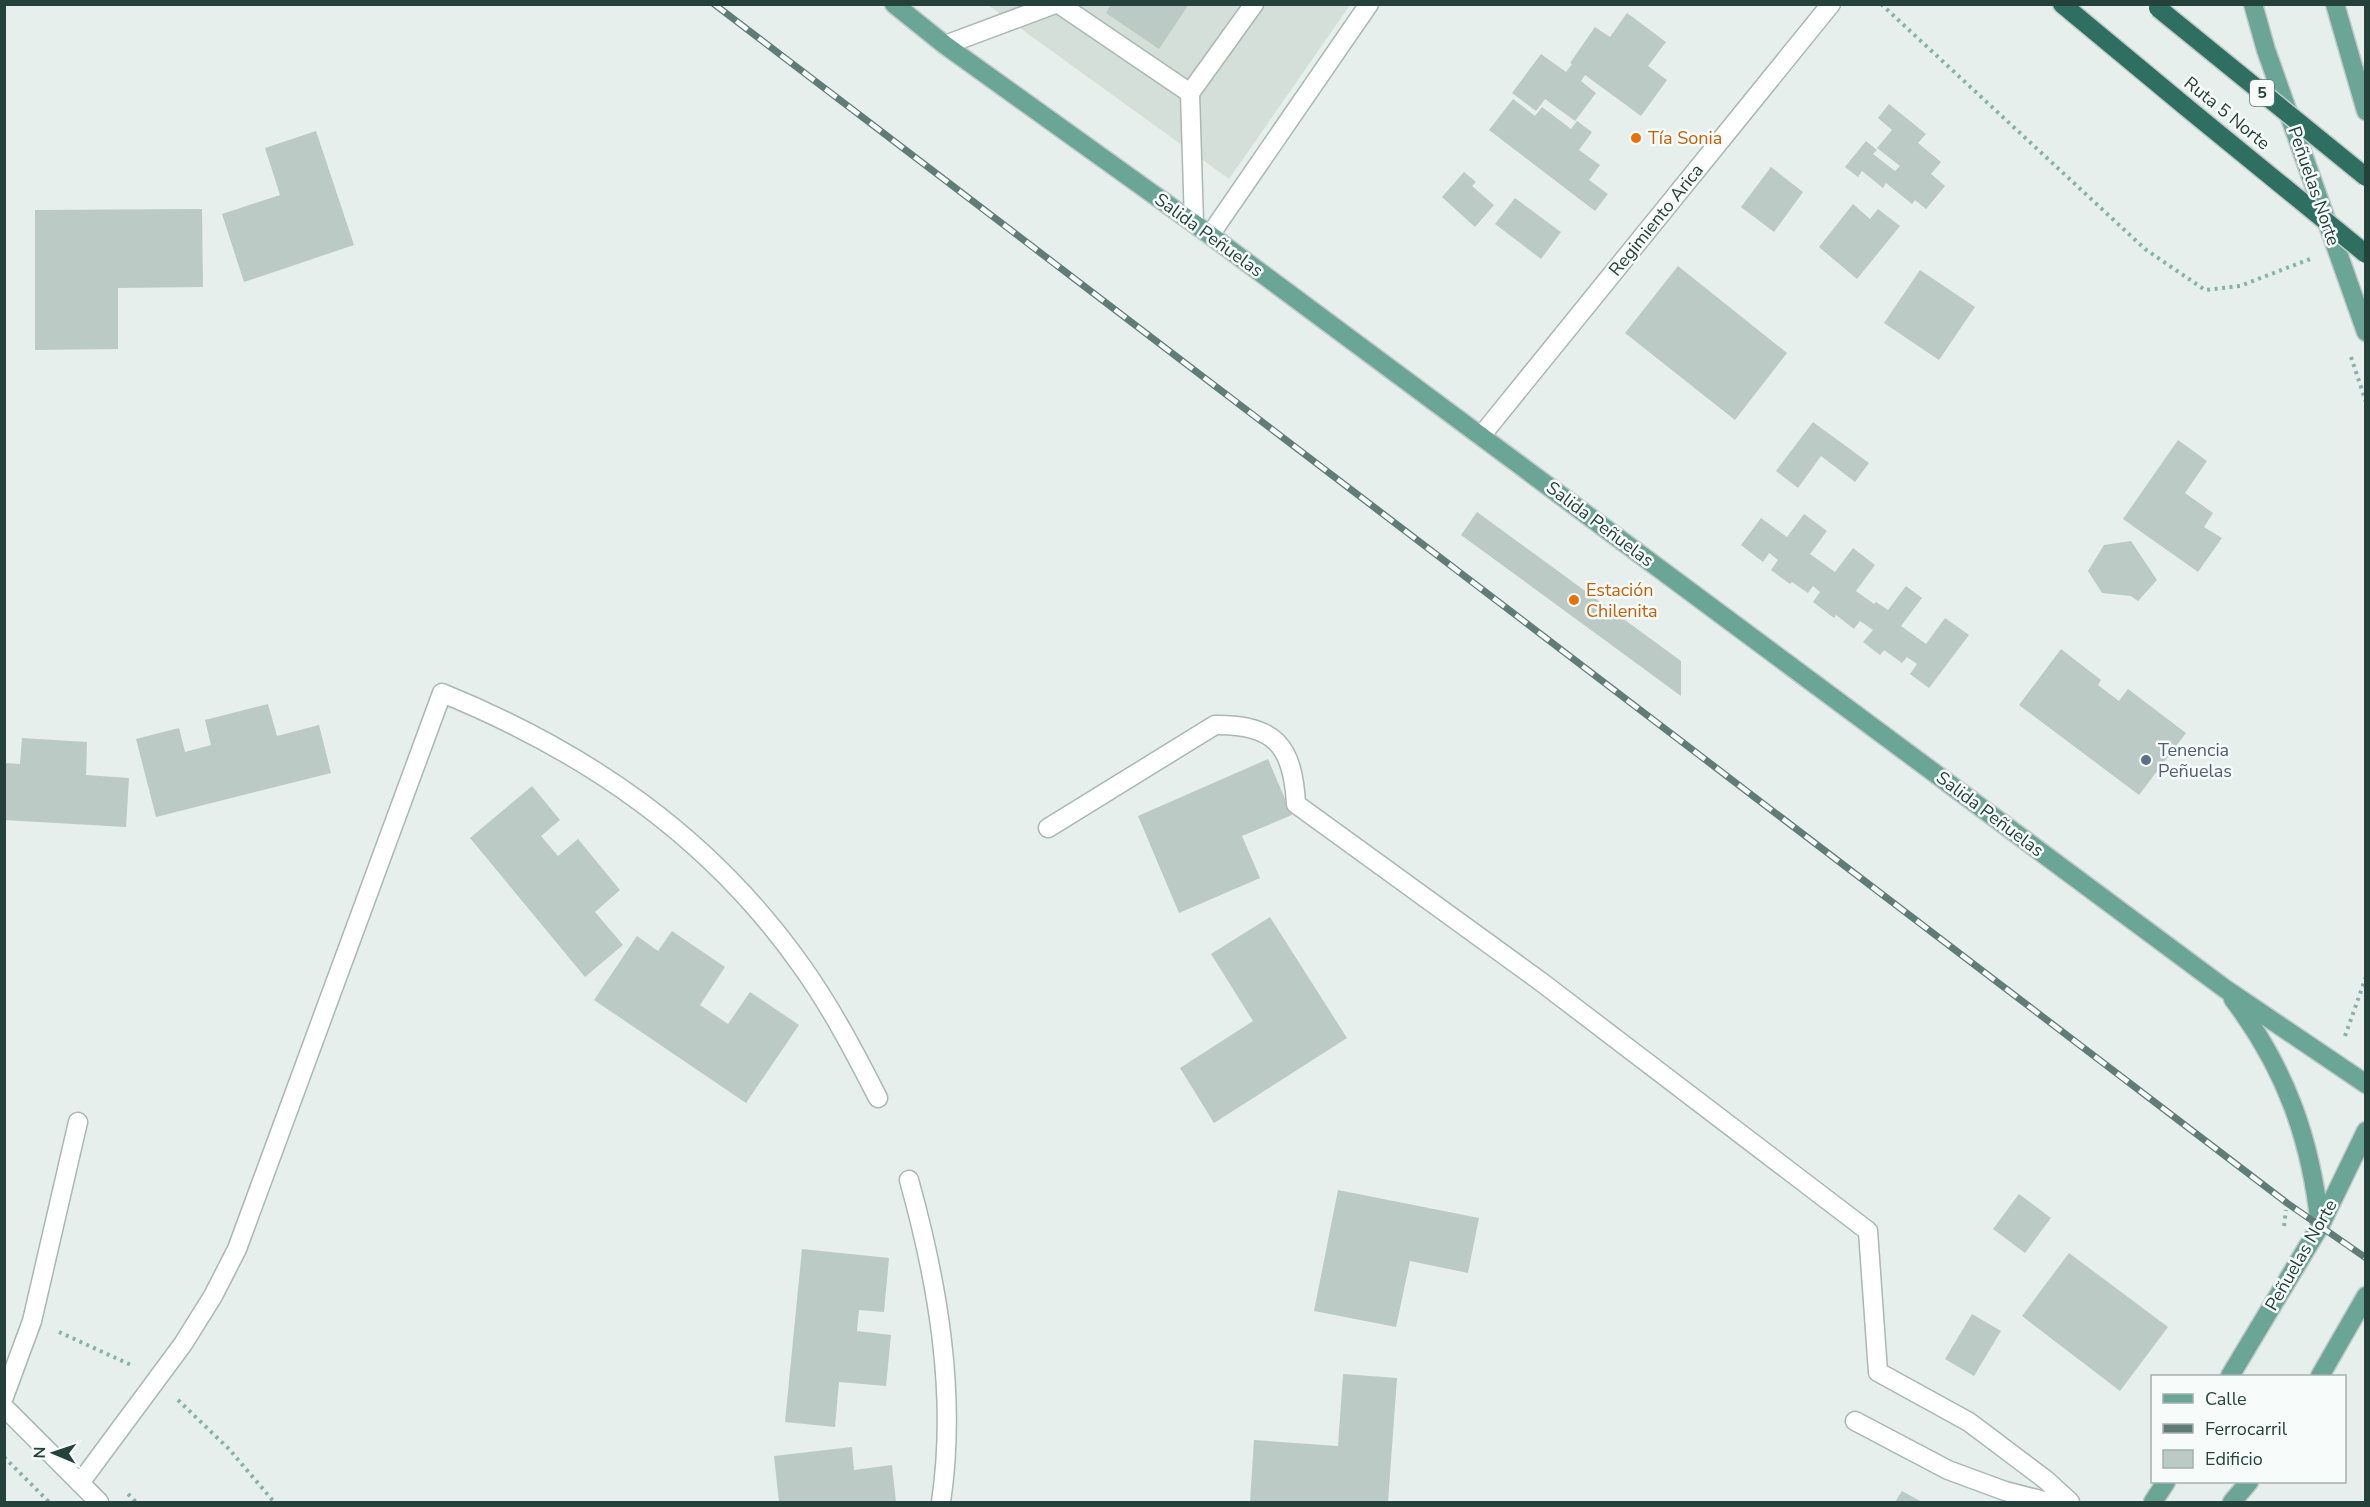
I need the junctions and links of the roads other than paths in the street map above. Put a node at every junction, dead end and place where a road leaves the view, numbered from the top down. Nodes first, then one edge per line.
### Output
1 (894, 4) edge
2 (1057, 4) edge
3 (1254, 4) edge
4 (1370, 4) edge
5 (1831, 4) edge
6 (2062, 4) edge
7 (2253, 4) edge
8 (2335, 4) edge
9 (2156, 7) edge
10 (945, 45) junction
11 (1190, 93) junction
12 (2366, 111) edge
13 (2366, 177) edge
14 (1194, 224) junction
15 (1210, 235) junction
16 (2366, 254) edge
17 (2366, 332) edge
18 (1481, 436) junction
19 (1048, 828) dead end
20 (2224, 988) junction
21 (2366, 1084) edge
22 (878, 1098) dead end
23 (78, 1122) dead end
24 (2366, 1131) edge
25 (909, 1180) dead end
26 (2320, 1226) junction
27 (2366, 1296) edge
28 (2231, 1375) edge
29 (2321, 1375) edge
30 (4, 1397) edge
31 (4, 1407) edge
32 (1855, 1421) dead end
33 (80, 1483) junction
34 (2165, 1483) edge
35 (2248, 1483) edge
36 (99, 1503) edge
37 (941, 1503) edge
38 (2048, 1503) edge
39 (2070, 1503) edge
40 (2153, 1503) edge
41 (2232, 1503) edge

1 - 10 main road, Salida Peñuelas
2 - 10 street
2 - 11 street
3 - 11 street
4 - 15 street
5 - 18 street, Regimiento Arica
6 - 16 highway, Ruta 5 Norte, bridge
7 - 17 main road, Peñuelas Norte
8 - 12 main road
9 - 13 highway, Ruta 5 Norte / 5, bridge
10 - 14 main road, Salida Peñuelas
11 - 14 street
14 - 15 main road, Salida Peñuelas
15 - 18 main road, Salida Peñuelas
18 - 20 main road, Salida Peñuelas
19 - 39 street
20 - 21 main road, Salida Peñuelas
20 - 26 main road
22 - 33 street
23 - 30 street
24 - 26 main road, Peñuelas Norte
25 - 37 street
26 - 28 main road, Peñuelas Norte
27 - 29 main road
31 - 33 street
32 - 38 street
33 - 36 street
34 - 40 main road
35 - 41 main road

